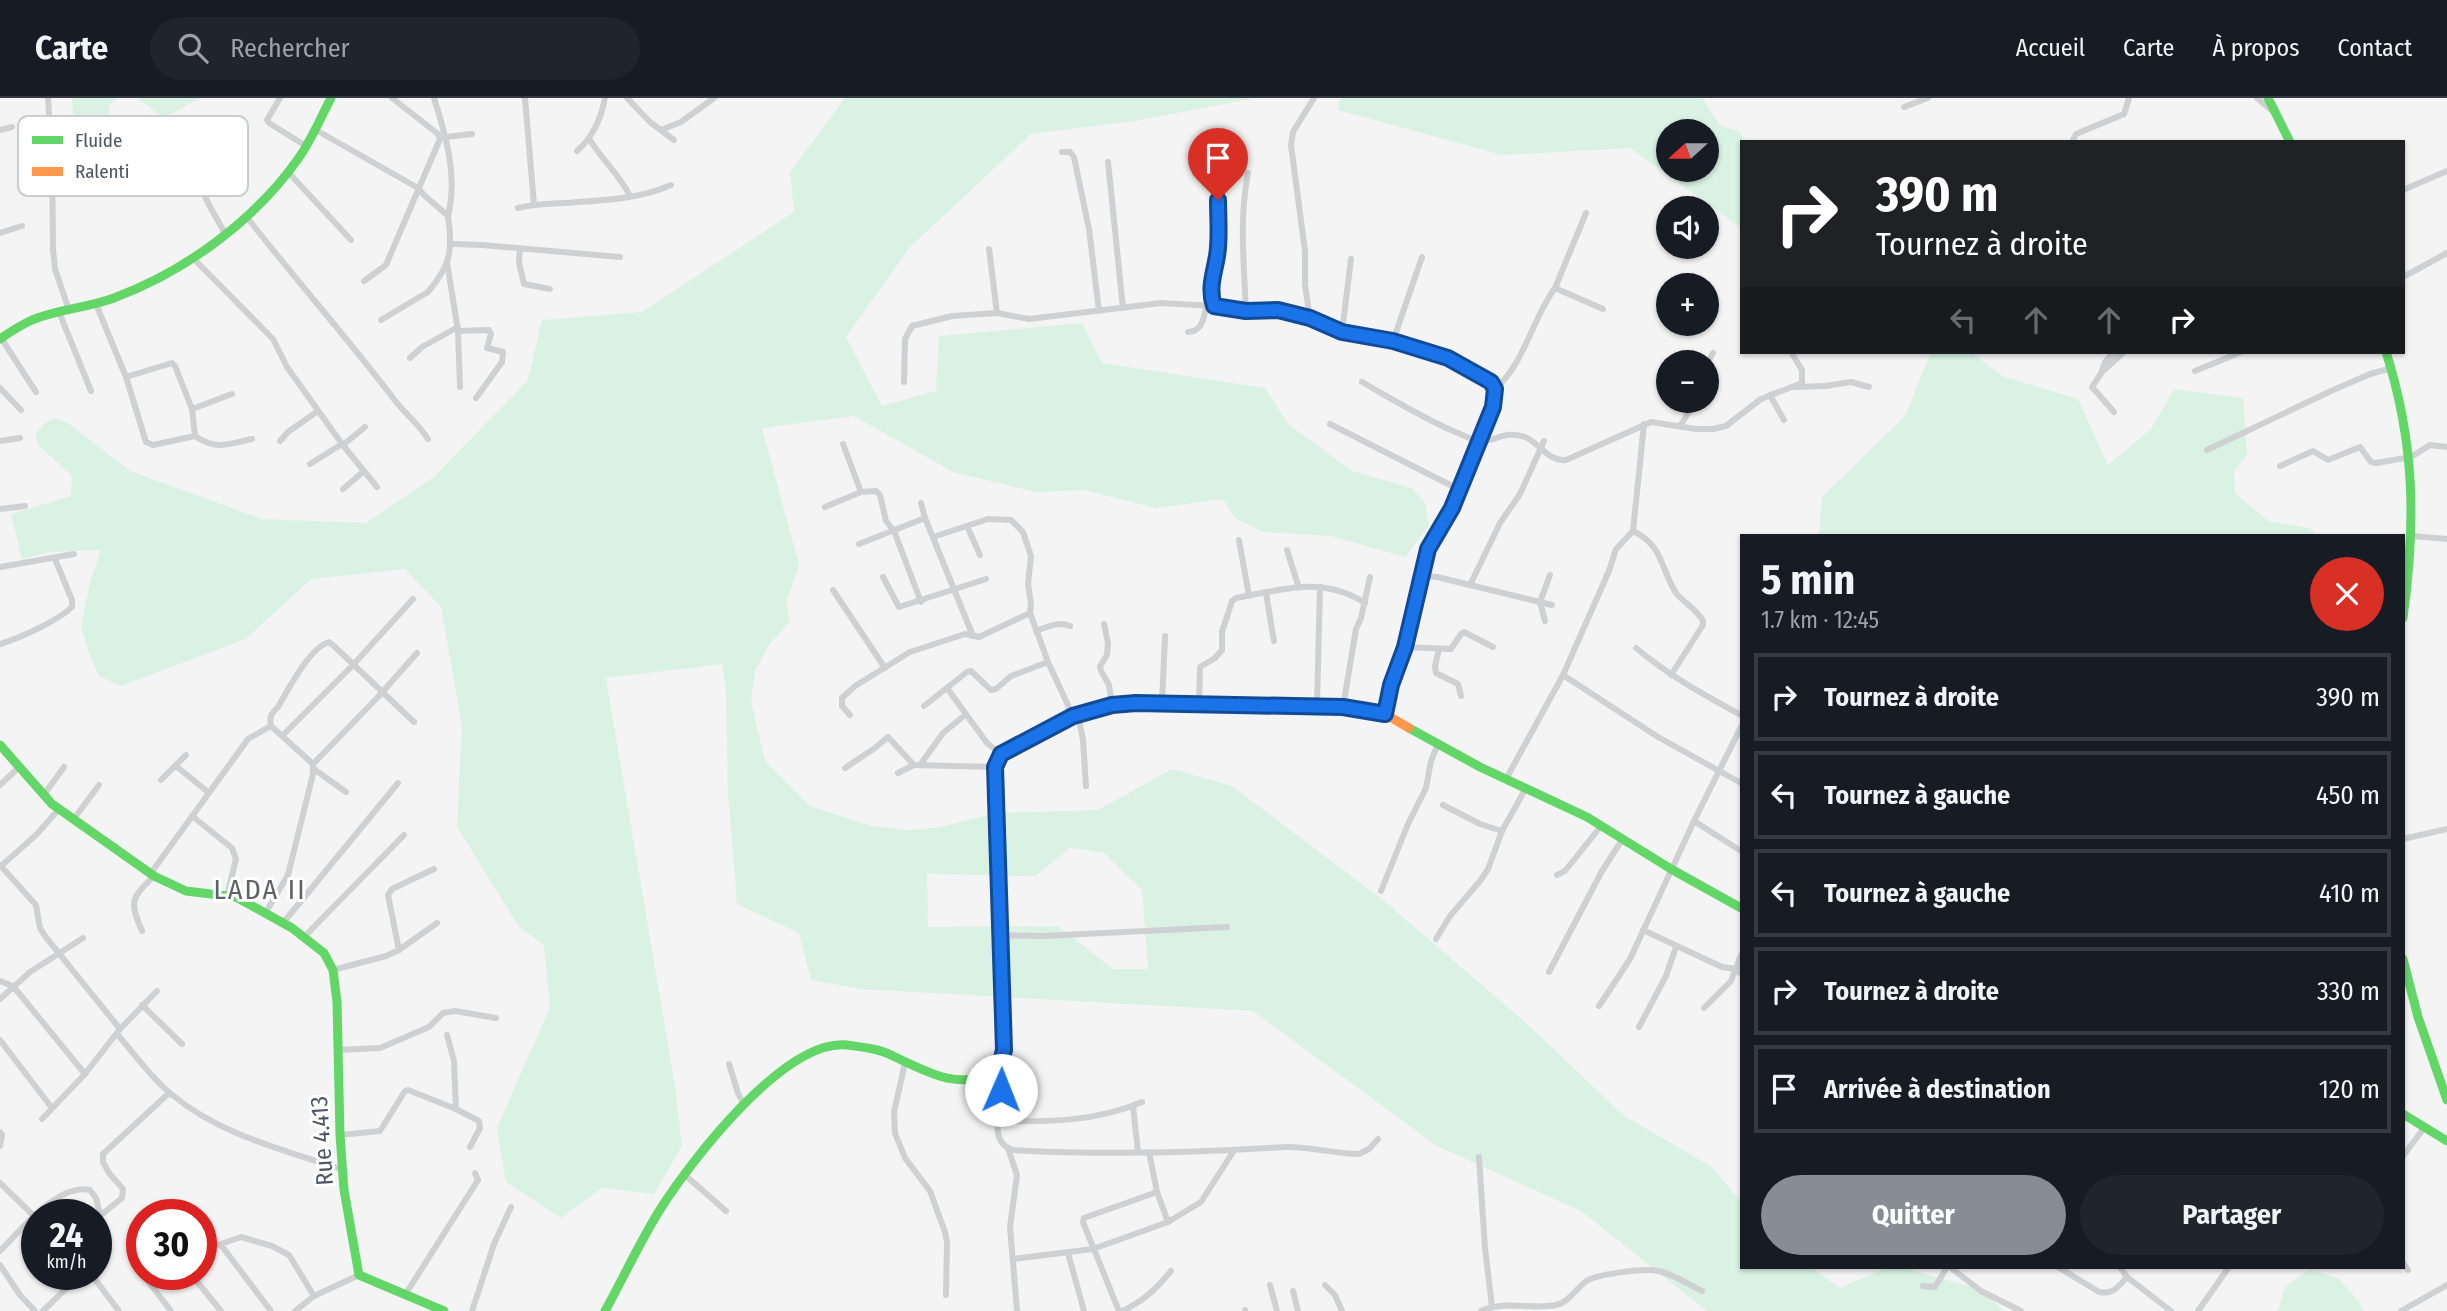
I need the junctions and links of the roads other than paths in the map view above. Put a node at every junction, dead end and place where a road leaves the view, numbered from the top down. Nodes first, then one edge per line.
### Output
1 (48, 98) edge
2 (280, 98) edge
3 (331, 98) edge
4 (392, 98) edge
5 (434, 98) edge
6 (525, 98) edge
7 (605, 98) edge
8 (627, 98) edge
9 (714, 98) edge
10 (1314, 98) edge
11 (1928, 98) edge
12 (2129, 98) edge
13 (2257, 98) edge
14 (2268, 98) edge
15 (1904, 107) dead end
16 (2276, 113) junction
17 (49, 116) edge
18 (12, 127) dead end
19 (0, 130) edge
20 (316, 130) junction
21 (661, 130) junction
22 (472, 134) dead end
23 (443, 138) junction
24 (590, 140) junction
25 (674, 140) dead end
26 (2074, 140) edge
27 (2289, 140) edge
28 (306, 146) junction
29 (577, 151) dead end
30 (1062, 152) dead end
31 (1108, 162) dead end
32 (2447, 170) edge
33 (288, 172) junction
34 (1248, 173) dead end
35 (671, 185) dead end
36 (418, 188) junction
37 (2405, 189) edge
38 (51, 196) edge
39 (205, 196) edge
40 (630, 197) junction
41 (1218, 200) dead end
42 (534, 204) junction
43 (518, 208) dead end
44 (1586, 213) dead end
45 (246, 216) junction
46 (448, 216) junction
47 (22, 226) dead end
48 (0, 233) edge
49 (226, 235) junction
50 (351, 240) dead end
51 (452, 244) junction
52 (520, 248) junction
53 (989, 249) dead end
54 (2447, 253) edge
55 (192, 257) junction
56 (620, 257) dead end
57 (1422, 257) dead end
58 (1351, 259) dead end
59 (447, 262) junction
60 (2405, 276) edge
61 (364, 281) dead end
62 (1555, 288) junction
63 (550, 289) dead end
64 (96, 304) junction
65 (1211, 306) junction
66 (1123, 308) junction
67 (1603, 309) dead end
68 (69, 310) junction
69 (1246, 311) junction
70 (58, 312) junction
71 (1099, 312) junction
72 (997, 313) junction
73 (1310, 318) junction
74 (381, 320) dead end
75 (458, 329) junction
76 (1188, 332) dead end
77 (1342, 332) junction
78 (1, 339) edge
79 (1393, 341) junction
80 (1792, 354) edge
81 (2112, 354) edge
82 (2122, 354) edge
83 (2236, 354) edge
84 (2387, 354) edge
85 (410, 358) dead end
86 (2392, 368) junction
87 (2195, 371) dead end
88 (2102, 372) junction
89 (126, 377) junction
90 (904, 382) dead end
91 (1362, 383) dead end
92 (460, 387) dead end
93 (1869, 387) dead end
94 (0, 388) edge
95 (1790, 388) junction
96 (1495, 389) junction
97 (91, 391) dead end
98 (36, 392) dead end
99 (232, 394) dead end
100 (1770, 395) junction
101 (476, 398) dead end
102 (192, 409) junction
103 (21, 410) dead end
104 (318, 411) junction
105 (2114, 412) dead end
106 (1688, 413) edge
107 (1784, 420) dead end
108 (1330, 424) dead end
109 (1644, 424) junction
110 (1680, 426) junction
111 (365, 427) dead end
112 (195, 436) junction
113 (20, 438) dead end
114 (252, 439) dead end
115 (428, 439) dead end
116 (0, 441) edge
117 (280, 441) dead end
118 (1480, 442) junction
119 (342, 444) junction
120 (843, 444) dead end
121 (1542, 444) junction
122 (2447, 447) edge
123 (2207, 450) dead end
124 (2411, 457) junction
125 (310, 464) dead end
126 (2280, 466) dead end
127 (364, 471) junction
128 (377, 487) dead end
129 (343, 489) dead end
130 (1460, 490) junction
131 (861, 492) junction
132 (921, 503) dead end
133 (24, 506) dead end
134 (825, 507) dead end
135 (0, 509) edge
136 (925, 518) junction
137 (967, 526) junction
138 (894, 531) junction
139 (1633, 531) junction
140 (2413, 536) junction
141 (933, 537) junction
142 (1239, 540) dead end
143 (2447, 540) edge
144 (859, 544) dead end
145 (1287, 550) dead end
146 (74, 554) dead end
147 (980, 555) dead end
148 (55, 559) junction
149 (0, 568) edge
150 (1550, 575) dead end
151 (1421, 576) junction
152 (883, 577) dead end
153 (1370, 577) dead end
154 (986, 579) dead end
155 (1298, 585) junction
156 (1470, 585) junction
157 (1320, 587) junction
158 (833, 590) dead end
159 (953, 590) junction
160 (1266, 593) junction
161 (1249, 596) junction
162 (413, 599) dead end
163 (920, 602) junction
164 (1540, 602) junction
165 (2405, 602) edge
166 (1365, 603) junction
167 (1552, 606) dead end
168 (1030, 613) junction
169 (1545, 621) dead end
170 (1104, 624) dead end
171 (1070, 626) dead end
172 (1036, 631) junction
173 (973, 636) junction
174 (1165, 636) dead end
175 (1274, 641) dead end
176 (0, 645) edge
177 (1405, 647) junction
178 (1493, 647) dead end
179 (1636, 648) dead end
180 (1439, 649) junction
181 (416, 653) dead end
182 (1048, 663) junction
183 (354, 665) junction
184 (885, 668) junction
185 (1563, 675) junction
186 (1671, 675) junction
187 (947, 688) junction
188 (382, 693) junction
189 (1461, 696) dead end
190 (1162, 703) junction
191 (1199, 704) junction
192 (1112, 705) junction
193 (924, 706) dead end
194 (1317, 706) junction
195 (1343, 707) junction
196 (1385, 714) junction
197 (1740, 714) edge
198 (850, 715) dead end
199 (965, 715) junction
200 (1075, 715) junction
201 (414, 722) dead end
202 (271, 726) junction
203 (1740, 729) edge
204 (282, 736) junction
205 (1438, 744) junction
206 (0, 745) edge
207 (1001, 754) junction
208 (186, 755) dead end
209 (917, 765) junction
210 (176, 766) junction
211 (313, 766) junction
212 (64, 767) dead end
213 (995, 767) junction
214 (18, 768) junction
215 (845, 768) dead end
216 (1718, 771) junction
217 (898, 773) dead end
218 (1506, 779) junction
219 (161, 780) dead end
220 (1740, 782) edge
221 (398, 783) dead end
222 (0, 785) edge
223 (99, 785) dead end
224 (1086, 786) dead end
225 (1526, 788) junction
226 (208, 792) junction
227 (346, 792) dead end
228 (43, 796) junction
229 (1443, 805) dead end
230 (58, 809) junction
231 (192, 816) junction
232 (73, 820) junction
233 (1693, 821) junction
234 (1601, 826) junction
235 (2447, 829) edge
236 (1503, 831) junction
237 (404, 835) dead end
238 (2405, 839) edge
239 (1622, 840) junction
240 (1740, 850) edge
241 (0, 866) edge
242 (434, 869) dead end
243 (1671, 869) junction
244 (152, 874) junction
245 (1557, 875) dead end
246 (1381, 891) dead end
247 (227, 895) junction
248 (1740, 907) edge
249 (266, 912) junction
250 (283, 923) junction
251 (437, 923) dead end
252 (1227, 927) dead end
253 (1643, 930) junction
254 (142, 931) dead end
255 (1000, 935) junction
256 (304, 937) junction
257 (83, 938) dead end
258 (1436, 939) dead end
259 (1676, 947) junction
260 (399, 950) junction
261 (58, 954) junction
262 (2405, 966) edge
263 (333, 970) junction
264 (1739, 971) edge
265 (1549, 972) dead end
266 (0, 981) edge
267 (13, 986) junction
268 (157, 991) dead end
269 (0, 999) edge
270 (142, 1005) junction
271 (1599, 1006) dead end
272 (1704, 1008) dead end
273 (496, 1018) dead end
274 (1639, 1027) dead end
275 (118, 1032) junction
276 (447, 1035) dead end
277 (0, 1040) edge
278 (182, 1044) dead end
279 (338, 1049) junction
280 (905, 1063) junction
281 (729, 1064) dead end
282 (85, 1074) junction
283 (994, 1075) junction
284 (169, 1093) junction
285 (2447, 1100) edge
286 (1142, 1102) dead end
287 (744, 1105) junction
288 (1133, 1106) junction
289 (52, 1108) junction
290 (456, 1108) junction
291 (2405, 1115) edge
292 (42, 1119) dead end
293 (998, 1121) junction
294 (2424, 1128) junction
295 (0, 1132) edge
296 (340, 1135) junction
297 (1378, 1139) dead end
298 (2447, 1141) edge
299 (0, 1146) edge
300 (470, 1147) dead end
301 (1007, 1148) junction
302 (1138, 1152) junction
303 (1149, 1152) junction
304 (1233, 1152) junction
305 (2405, 1153) edge
306 (1479, 1157) dead end
307 (343, 1170) junction
308 (475, 1173) dead end
309 (685, 1175) junction
310 (0, 1183) edge
311 (1157, 1192) junction
312 (58, 1199) edge
313 (96, 1199) edge
314 (21, 1203) edge
315 (112, 1206) edge
316 (511, 1208) dead end
317 (726, 1211) dead end
318 (1168, 1222) junction
319 (21, 1231) edge
320 (221, 1245) junction
321 (217, 1246) edge
322 (1093, 1249) junction
323 (0, 1251) edge
324 (1068, 1253) junction
325 (1013, 1259) junction
326 (0, 1265) edge
327 (2405, 1266) edge
328 (1948, 1269) edge
329 (1952, 1269) edge
330 (2060, 1269) edge
331 (2121, 1269) edge
332 (2228, 1269) edge
333 (2408, 1270) dead end
334 (1171, 1271) dead end
335 (359, 1275) junction
336 (2127, 1277) junction
337 (1269, 1285) dead end
338 (1325, 1285) dead end
339 (2447, 1285) edge
340 (1923, 1286) dead end
341 (65, 1290) edge
342 (104, 1290) edge
343 (155, 1290) edge
344 (204, 1290) edge
345 (1293, 1291) dead end
346 (1702, 1291) dead end
347 (405, 1294) junction
348 (946, 1295) dead end
349 (314, 1296) junction
350 (425, 1308) edge
351 (1498, 1308) edge
352 (35, 1311) edge
353 (43, 1311) edge
354 (120, 1311) edge
355 (171, 1311) edge
356 (221, 1311) edge
357 (271, 1311) edge
358 (295, 1311) edge
359 (444, 1311) edge
360 (472, 1311) edge
361 (605, 1311) edge
362 (1017, 1311) edge
363 (1084, 1311) edge
364 (1120, 1311) edge
365 (1277, 1311) edge
366 (1298, 1311) edge
367 (1342, 1311) edge
368 (1481, 1311) edge
369 (2021, 1311) edge
370 (2171, 1311) edge
371 (2199, 1311) edge
372 (2401, 1311) edge

1 - 17 street
2 - 28 street
3 - 20 street
4 - 23 street
5 - 23 street
6 - 42 street
7 - 24 street
8 - 21 street
9 - 21 street
10 - 73 street
11 - 15 street
12 - 26 street
13 - 16 street
14 - 16 street
16 - 27 street
18 - 19 street
20 - 28 street
20 - 36 street
21 - 25 street
22 - 23 street
23 - 36 street
23 - 46 street
24 - 29 street
24 - 40 street
28 - 33 street
30 - 71 street
31 - 66 street
32 - 37 street
33 - 45 street
33 - 50 street
34 - 69 street
35 - 40 street
36 - 46 street
36 - 61 street
38 - 68 street
39 - 49 street
40 - 42 street
41 - 65 street
42 - 43 street
44 - 62 street
45 - 49 street
45 - 115 street
46 - 51 street
47 - 48 street
49 - 55 street
51 - 52 street
51 - 59 street
52 - 56 street
52 - 63 street
53 - 72 street
54 - 60 street
55 - 64 street
55 - 104 street
57 - 79 street
58 - 77 street
59 - 74 street
59 - 75 street
62 - 67 street
62 - 96 street
64 - 68 street
64 - 89 street
65 - 66 street
65 - 69 street
65 - 76 street
66 - 71 street
68 - 70 street
69 - 73 street
70 - 78 street
70 - 97 street
71 - 72 street
72 - 90 street
73 - 77 street
75 - 85 street
75 - 92 street
75 - 101 street
77 - 79 street
78 - 98 street
79 - 96 street
80 - 95 street
81 - 88 street
82 - 88 street
83 - 87 street
84 - 86 street
86 - 123 street
86 - 124 street
88 - 105 street
89 - 102 street
89 - 112 street
91 - 118 street
93 - 95 street
94 - 103 street
95 - 100 street
96 - 118 street
99 - 102 street
100 - 107 street
100 - 110 street
102 - 112 street
104 - 117 street
104 - 119 street
106 - 110 street
108 - 130 street
109 - 110 street
109 - 121 street
109 - 139 street
111 - 119 street
112 - 114 street
113 - 116 street
118 - 121 street
118 - 130 street
119 - 125 street
119 - 127 street
120 - 131 street
121 - 156 street
122 - 124 street
124 - 126 street
124 - 140 street
127 - 128 street
127 - 129 street
130 - 151 street
131 - 134 street
131 - 138 street
132 - 136 street
133 - 135 street
136 - 138 street
136 - 141 street
137 - 141 street
137 - 147 street
137 - 168 street
138 - 144 street
138 - 163 street
139 - 185 street
139 - 186 street
140 - 143 street
140 - 165 street
141 - 159 street
142 - 161 street
145 - 155 street
146 - 148 street
148 - 149 street
148 - 176 street
150 - 164 street
151 - 156 street
151 - 177 street
152 - 163 street
153 - 166 street
154 - 159 street
155 - 157 street
155 - 160 street
156 - 164 street
157 - 166 street
157 - 194 street
158 - 184 street
159 - 163 street
159 - 173 street
160 - 161 street
160 - 175 street
161 - 191 street
162 - 183 street
164 - 167 street
164 - 169 street
166 - 195 street
168 - 172 street
168 - 173 street
170 - 192 street
171 - 172 street
172 - 182 street
173 - 184 street
174 - 190 street
177 - 180 street
177 - 196 street
178 - 180 street
179 - 186 street
180 - 189 street
181 - 188 street
182 - 187 street
182 - 200 street
183 - 188 street
183 - 202 street
183 - 204 street
184 - 198 street
185 - 216 street
185 - 218 street
186 - 197 street
187 - 193 street
187 - 199 street
188 - 201 street
188 - 211 street
190 - 191 street
190 - 192 street
191 - 194 street
192 - 200 street
194 - 195 street
195 - 196 street
196 - 205 street
199 - 207 street
199 - 209 street
200 - 207 street
200 - 224 street
202 - 204 street
202 - 226 street
203 - 216 street
204 - 211 street
205 - 218 street
205 - 246 street
206 - 214 street
207 - 213 street
208 - 210 street
209 - 213 street
209 - 215 street
209 - 217 street
210 - 219 street
210 - 226 street
211 - 227 street
211 - 249 street
212 - 228 street
213 - 255 street
214 - 222 street
214 - 228 street
216 - 220 street
216 - 233 street
218 - 225 street
221 - 250 street
223 - 232 street
225 - 234 street
225 - 236 street
226 - 231 street
228 - 230 street
229 - 236 street
230 - 232 street
230 - 241 street
231 - 244 street
231 - 247 street
232 - 244 street
233 - 240 street
233 - 243 street
234 - 239 street
234 - 245 street
235 - 238 street
236 - 258 street
237 - 256 street
239 - 243 street
239 - 265 street
241 - 261 street
242 - 260 street
243 - 248 street
243 - 253 street
244 - 247 street
244 - 254 street
247 - 249 street
249 - 250 street
250 - 256 street
251 - 260 street
252 - 255 street
253 - 259 street
253 - 271 street
255 - 283 street
256 - 263 street
257 - 261 street
259 - 264 street
259 - 274 street
260 - 263 street
261 - 267 street
261 - 275 street
262 - 285 street
263 - 279 street, Rue 4.413
264 - 272 street
266 - 267 street
267 - 269 street
267 - 282 street
268 - 270 street
270 - 275 street
270 - 278 street
273 - 279 street
275 - 282 street
275 - 284 street
276 - 290 street
277 - 289 street
279 - 296 street, Rue 4.413
280 - 283 street
280 - 287 street
280 - 348 street
281 - 287 street
282 - 289 street
283 - 293 street
284 - 307 street
284 - 315 street
286 - 288 street
287 - 309 street
288 - 293 street
288 - 302 street
289 - 292 street
290 - 296 street
290 - 300 street
291 - 294 street
293 - 301 street
294 - 298 street
294 - 305 street
295 - 299 street
296 - 307 street, Rue 4.413
297 - 304 street
301 - 302 street
301 - 325 street
302 - 303 street
303 - 304 street
303 - 311 street
304 - 318 street
306 - 351 street
307 - 335 street, Rue 4.413
308 - 347 street
309 - 317 street
309 - 361 street
310 - 314 street
311 - 318 street
311 - 322 street
312 - 313 street
316 - 360 street
318 - 322 street
319 - 323 street
320 - 321 street
320 - 349 street
320 - 357 street
322 - 324 street
322 - 364 street
324 - 325 street
324 - 363 street
325 - 362 street
326 - 352 street
327 - 333 street
328 - 340 street
329 - 369 street
330 - 336 street
331 - 336 street
332 - 371 street
334 - 364 street
335 - 347 street
335 - 349 street
336 - 370 street
337 - 365 street
338 - 367 street
339 - 372 street
341 - 353 street
342 - 354 street
343 - 355 street
344 - 356 street
345 - 366 street
346 - 351 street
347 - 350 street
349 - 358 street
350 - 359 street
351 - 368 street

